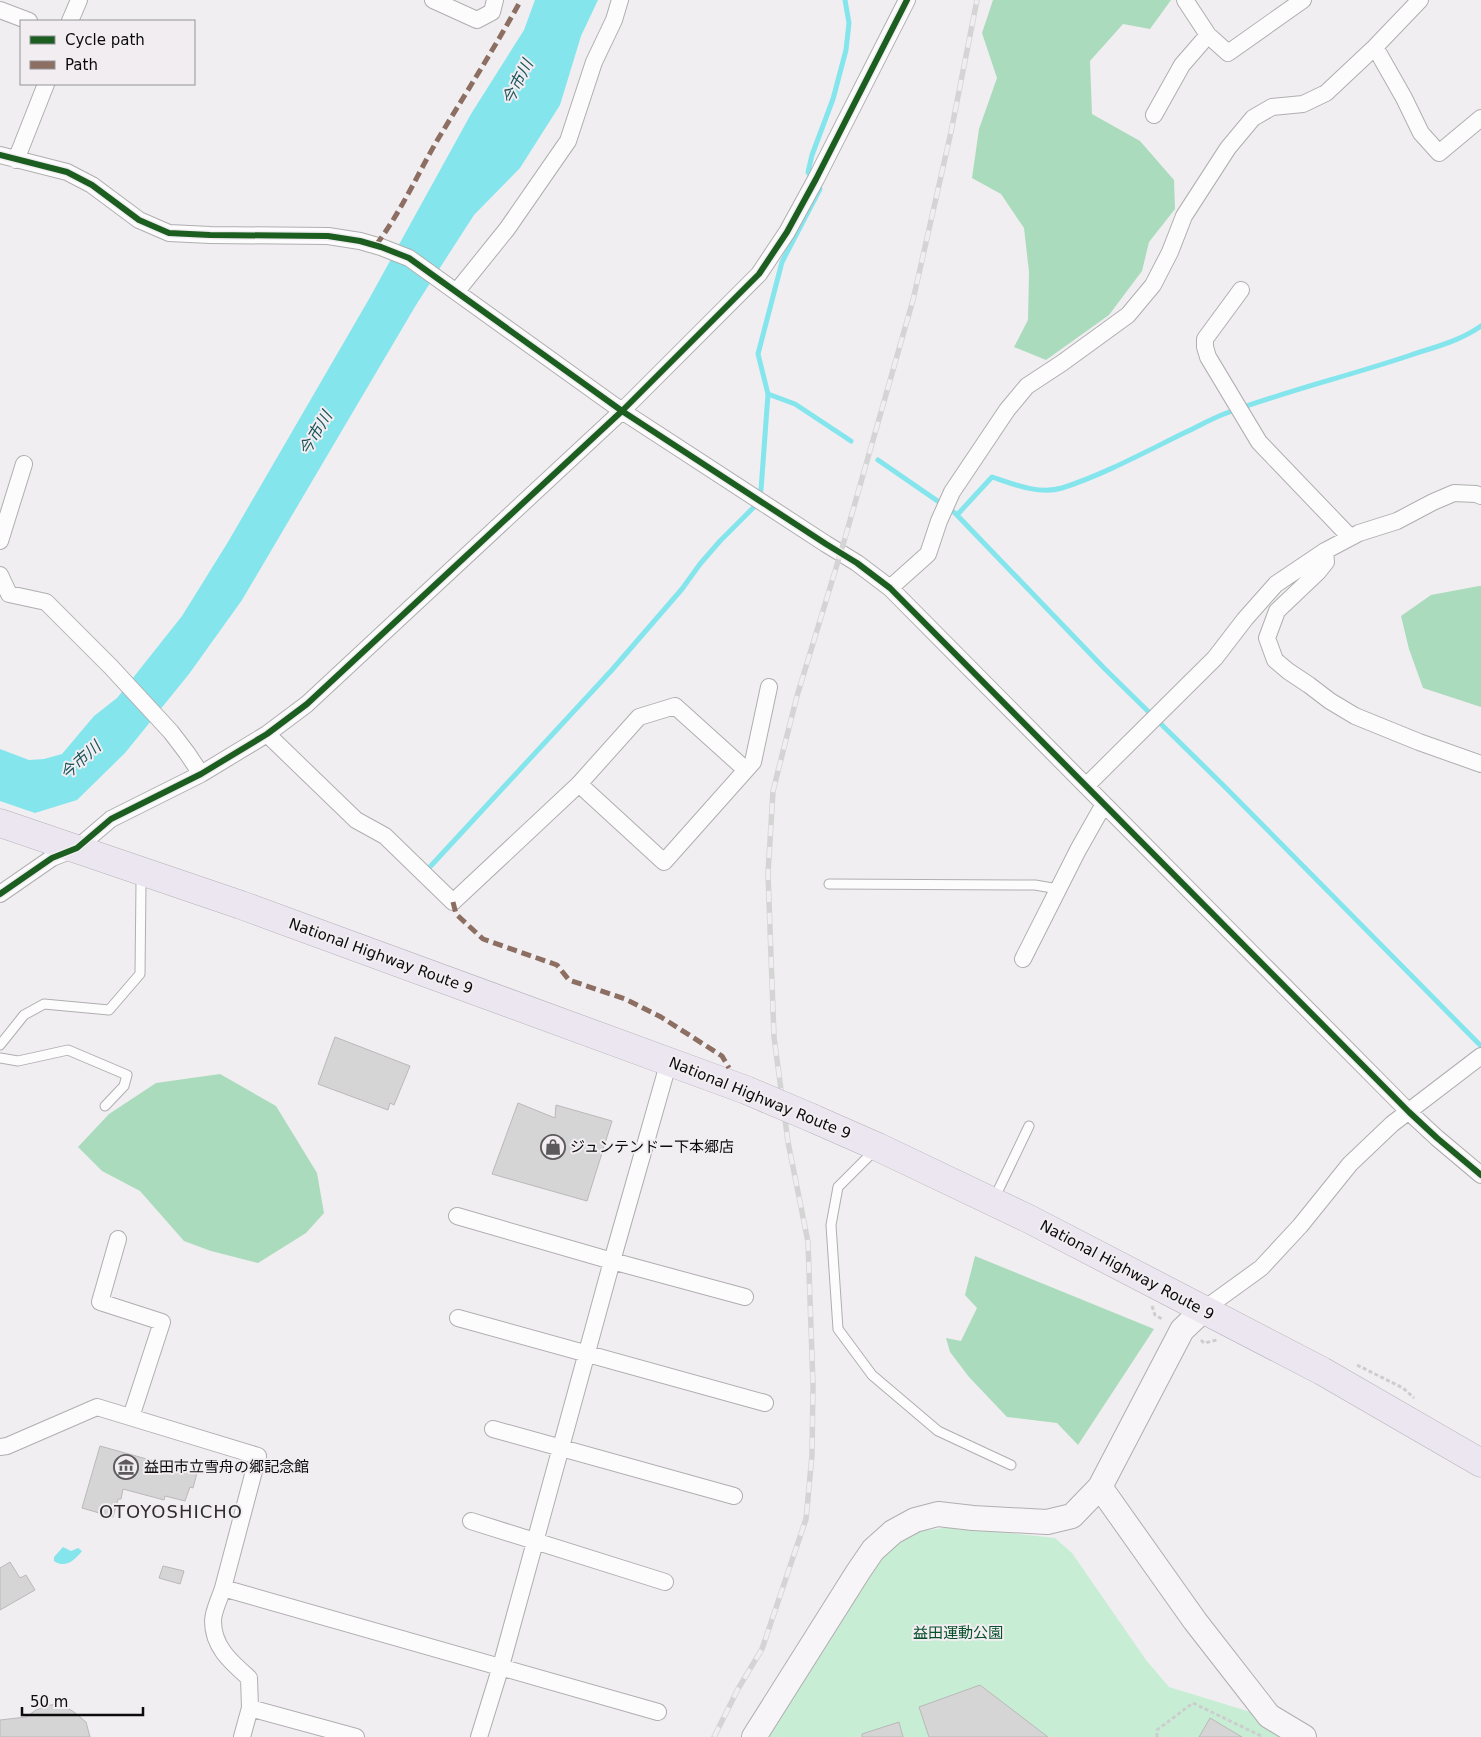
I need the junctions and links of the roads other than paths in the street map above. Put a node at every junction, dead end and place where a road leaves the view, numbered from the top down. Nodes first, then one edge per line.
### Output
1 (79, 0) edge
2 (433, 0) edge
3 (494, 0) edge
4 (620, 0) edge
5 (907, 0) edge
6 (1185, 0) edge
7 (1302, 0) edge
8 (1420, 0) edge
9 (0, 10) edge
10 (26, 20) edge
11 (70, 20) edge
12 (1208, 35) junction
13 (1375, 47) junction
14 (45, 85) edge
15 (1154, 115) dead end
16 (1481, 118) edge
17 (8, 158) edge
18 (1241, 290) dead end
19 (458, 291) junction
20 (622, 410) junction
21 (24, 464) dead end
22 (1481, 496) edge
23 (1350, 537) junction
24 (0, 541) edge
25 (1325, 551) junction
26 (0, 575) edge
27 (890, 588) junction
28 (769, 687) dead end
29 (267, 734) junction
30 (1481, 764) edge
31 (746, 770) junction
32 (201, 774) junction
33 (579, 784) junction
34 (1086, 786) junction
35 (1104, 804) junction
36 (0, 823) edge
37 (76, 848) junction
38 (136, 868) junction
39 (829, 884) dead end
40 (1058, 889) junction
41 (0, 894) edge
42 (1023, 958) dead end
43 (0, 1045) edge
44 (1481, 1056) edge
45 (0, 1058) edge
46 (670, 1061) junction
47 (105, 1106) dead end
48 (1409, 1112) junction
49 (1029, 1126) dead end
50 (878, 1147) junction
51 (1481, 1174) edge
52 (993, 1202) junction
53 (457, 1216) dead end
54 (118, 1239) dead end
55 (612, 1261) junction
56 (745, 1297) dead end
57 (1203, 1310) junction
58 (458, 1318) dead end
59 (586, 1354) junction
60 (766, 1403) dead end
61 (131, 1417) junction
62 (493, 1429) dead end
63 (0, 1446) edge
64 (561, 1449) junction
65 (1481, 1463) edge
66 (1011, 1466) dead end
67 (1100, 1487) junction
68 (734, 1496) dead end
69 (471, 1521) dead end
70 (535, 1542) junction
71 (665, 1582) dead end
72 (223, 1588) junction
73 (501, 1666) junction
74 (250, 1708) junction
75 (658, 1712) dead end
76 (242, 1737) edge
77 (356, 1737) edge
78 (479, 1737) edge
79 (754, 1737) edge
80 (1304, 1737) edge

1 - 11 street
2 - 3 street
4 - 19 street
5 - 20 street
6 - 12 street
7 - 12 street
8 - 13 street
9 - 10 street
12 - 15 street
13 - 16 street
13 - 27 street
14 - 17 street
17 - 19 street
18 - 23 street
19 - 20 street
20 - 27 street
20 - 29 street
21 - 24 street
22 - 23 street
23 - 25 street
25 - 30 street
25 - 34 street
26 - 32 street
27 - 34 street
28 - 31 street
29 - 32 street
29 - 33 street
31 - 33 street
31 - 33 street
32 - 37 street
34 - 35 street
35 - 40 street
35 - 48 street
36 - 37 highway, National Highway Route 9
37 - 38 highway, National Highway Route 9
37 - 41 street
38 - 43 lane
38 - 46 highway, National Highway Route 9
39 - 40 lane
40 - 42 street
44 - 48 street
45 - 47 lane
46 - 50 highway, National Highway Route 9, bridge
46 - 55 street
48 - 51 street
48 - 57 street
49 - 52 lane
50 - 52 highway, National Highway Route 9
50 - 66 lane
52 - 57 highway, National Highway Route 9
53 - 55 street
54 - 61 street
55 - 56 street
55 - 59 street
57 - 65 highway, National Highway Route 9
57 - 67 street
58 - 59 street
59 - 60 street
59 - 64 street
61 - 63 street
61 - 72 street
62 - 64 street
64 - 68 street
64 - 70 street
67 - 79 street
67 - 80 street
69 - 70 street
70 - 71 street
70 - 73 street
72 - 73 street
72 - 74 street
73 - 75 street
73 - 78 street
74 - 76 street
74 - 77 street

